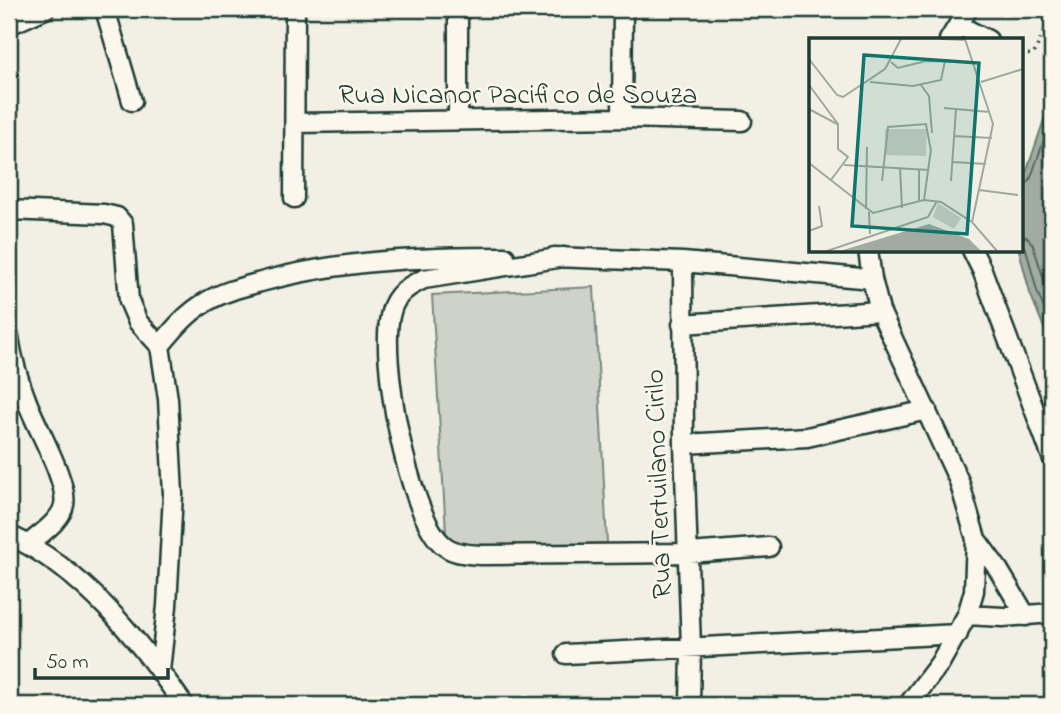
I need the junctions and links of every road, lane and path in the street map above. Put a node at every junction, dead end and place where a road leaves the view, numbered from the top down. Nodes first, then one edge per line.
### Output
1 (45, 9) edge
2 (105, 9) edge
3 (295, 9) edge
4 (458, 9) edge
5 (623, 9) edge
6 (1052, 12) edge
7 (958, 24) edge
8 (9, 25) edge
9 (984, 38) edge
10 (1023, 55) edge
11 (132, 101) dead end
12 (622, 118) junction
13 (458, 120) junction
14 (742, 121) dead end
15 (295, 124) junction
16 (294, 198) dead end
17 (9, 210) edge
18 (869, 252) edge
19 (973, 252) edge
20 (564, 257) junction
21 (682, 262) junction
22 (872, 279) junction
23 (880, 311) junction
24 (682, 324) junction
25 (9, 337) edge
26 (160, 346) junction
27 (927, 410) junction
28 (684, 444) junction
29 (1052, 457) edge
30 (9, 536) edge
31 (976, 539) junction
32 (29, 545) junction
33 (769, 547) dead end
34 (689, 553) junction
35 (1052, 614) edge
36 (967, 615) junction
37 (1026, 616) junction
38 (958, 634) junction
39 (691, 648) junction
40 (566, 654) dead end
41 (160, 671) junction
42 (184, 705) edge
43 (690, 705) edge
44 (908, 705) edge

1 - 8 street
2 - 11 street
3 - 15 street
4 - 13 street
5 - 12 street
6 - 10 path
7 - 9 street
12 - 13 street, Rua Nicanor Pacifico de Souza
12 - 14 street, Rua Nicanor Pacifico de Souza
13 - 15 street, Rua Nicanor Pacifico de Souza
15 - 16 street
17 - 26 street
18 - 22 street
19 - 29 street
20 - 21 street
20 - 26 street
20 - 34 street
21 - 22 street
21 - 24 street, Rua Tertuilano Cirilo
22 - 23 street
23 - 24 street
23 - 27 street
24 - 28 street, Rua Tertuilano Cirilo
25 - 32 street
26 - 41 street
27 - 28 street
27 - 31 street
28 - 34 street, Rua Tertuilano Cirilo
30 - 32 street
31 - 36 street
31 - 37 street
32 - 41 street
33 - 34 street
34 - 39 street, Rua Tertuilano Cirilo
35 - 37 street
36 - 37 street
36 - 38 street
38 - 39 street
38 - 44 street
39 - 40 street
39 - 43 street, Rua Tertuilano Cirilo
41 - 42 street

